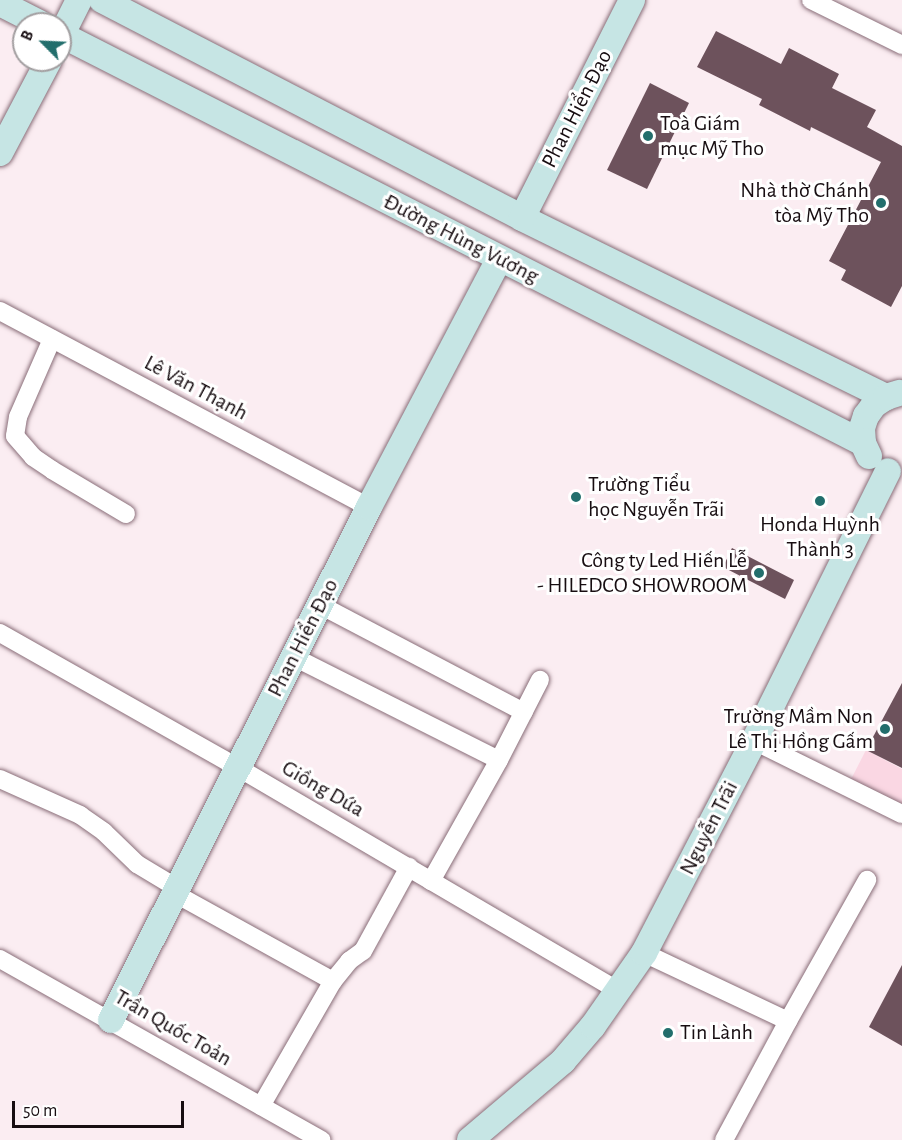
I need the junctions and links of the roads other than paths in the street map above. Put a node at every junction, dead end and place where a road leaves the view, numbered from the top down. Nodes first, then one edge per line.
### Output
1 (102, 0) edge
2 (632, 0) edge
3 (811, 0) edge
4 (0, 3) edge
5 (17, 12) edge
6 (72, 41) edge
7 (902, 45) edge
8 (43, 72) edge
9 (0, 153) edge
10 (522, 218) junction
11 (499, 259) junction
12 (0, 311) edge
13 (52, 339) junction
14 (894, 395) edge
15 (863, 443) junction
16 (895, 472) edge
17 (369, 507) junction
18 (126, 514) dead end
19 (320, 605) junction
20 (0, 633) edge
21 (294, 657) junction
22 (540, 680) dead end
23 (524, 712) junction
24 (754, 741) junction
25 (499, 760) junction
26 (237, 767) junction
27 (0, 779) edge
28 (902, 814) edge
29 (409, 867) junction
30 (867, 880) dead end
31 (432, 881) junction
32 (175, 890) junction
33 (644, 953) junction
34 (0, 958) edge
35 (333, 981) junction
36 (619, 991) junction
37 (111, 1020) junction
38 (788, 1021) junction
39 (261, 1106) junction
40 (321, 1140) edge
41 (470, 1140) edge
42 (724, 1140) edge

1 - 10 main road, Đường Hùng Vương
2 - 10 main road, Phan Hiển Đạo
3 - 7 street
4 - 5 main road, Đường Hùng Vương
6 - 11 main road, Đường Hùng Vương
8 - 9 main road
10 - 14 main road, Đường Hùng Vương
11 - 15 main road, Đường Hùng Vương
11 - 17 main road, Phan Hiển Đạo
12 - 13 street, Lê Văn Thạnh
13 - 17 street, Lê Văn Thạnh
13 - 18 street
14 - 15 main road
15 - 16 main road, Nguyễn Trãi
16 - 24 main road, Nguyễn Trãi
17 - 19 main road, Phan Hiển Đạo
19 - 21 main road, Phan Hiển Đạo
19 - 23 street
20 - 26 street, Giồng Dứa
21 - 25 street
21 - 26 main road, Phan Hiển Đạo
22 - 23 street
23 - 25 street
24 - 28 street
24 - 33 main road, Nguyễn Trãi
25 - 31 street
26 - 29 street, Giồng Dứa
26 - 32 main road, Phan Hiển Đạo
27 - 32 street
29 - 31 street, Giồng Dứa
29 - 35 street
30 - 38 street
31 - 36 street, Giồng Dứa
32 - 35 street
32 - 37 main road, Phan Hiển Đạo
33 - 36 main road, Nguyễn Trãi
33 - 38 street
34 - 37 street, Trần Quốc Toản
35 - 39 street
36 - 41 main road, Nguyễn Trãi
37 - 39 street, Trần Quốc Toản
38 - 42 street
39 - 40 street, Trần Quốc Toản

